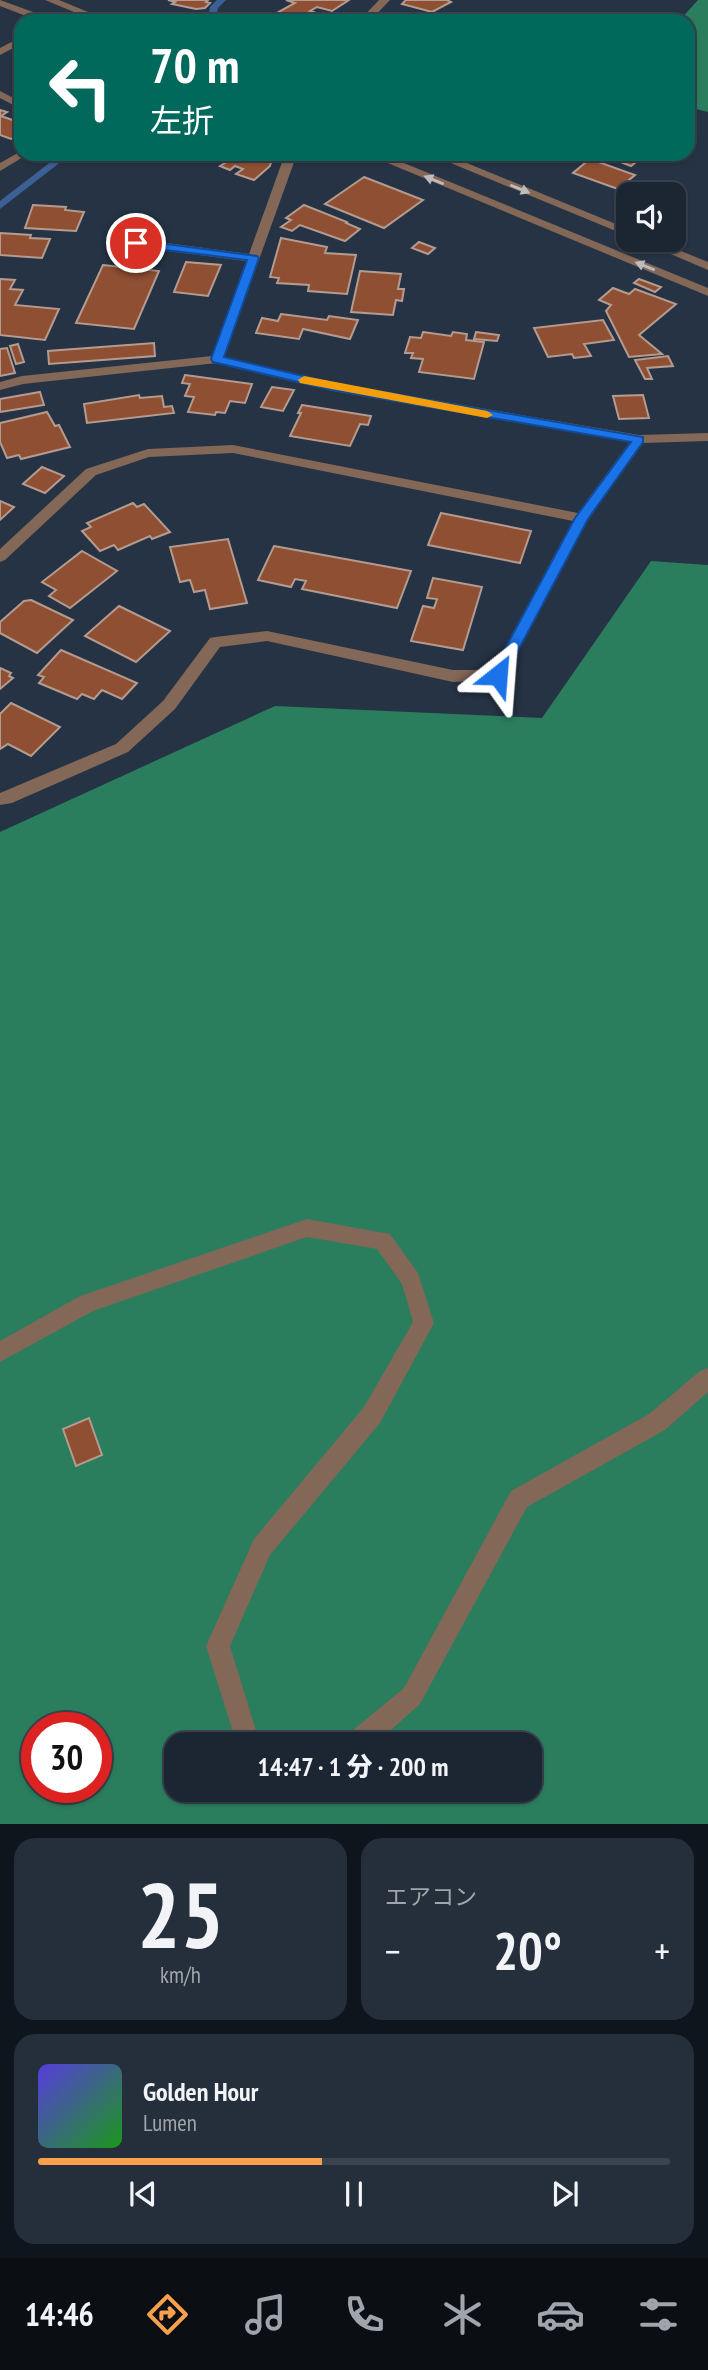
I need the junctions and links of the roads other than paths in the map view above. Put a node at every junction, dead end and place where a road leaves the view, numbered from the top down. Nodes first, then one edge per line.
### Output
1 (50, 0) edge
2 (90, 0) edge
3 (385, 0) edge
4 (0, 3) edge
5 (75, 9) junction
6 (29, 14) edge
7 (67, 14) edge
8 (88, 14) edge
9 (371, 14) edge
10 (289, 161) edge
11 (389, 161) edge
12 (452, 161) edge
13 (616, 228) edge
14 (136, 243) dead end
15 (674, 252) edge
16 (254, 258) junction
17 (708, 266) edge
18 (708, 292) edge
19 (217, 359) junction
20 (0, 386) edge
21 (708, 437) edge
22 (639, 439) junction
23 (582, 518) junction
24 (0, 558) edge
25 (0, 799) edge
26 (0, 1352) edge
27 (708, 1378) edge
28 (245, 1732) edge
29 (370, 1732) edge

1 - 5 street
2 - 5 street
3 - 9 street
4 - 6 street
5 - 7 street
5 - 8 street
10 - 16 street
18 -> 11 street
12 -> 13 street
14 - 16 street
15 - 17 street
16 - 19 street
19 - 20 street
19 - 22 street
21 - 22 street
22 - 23 street
23 - 24 street
23 - 25 street
26 - 28 street
27 - 29 street

